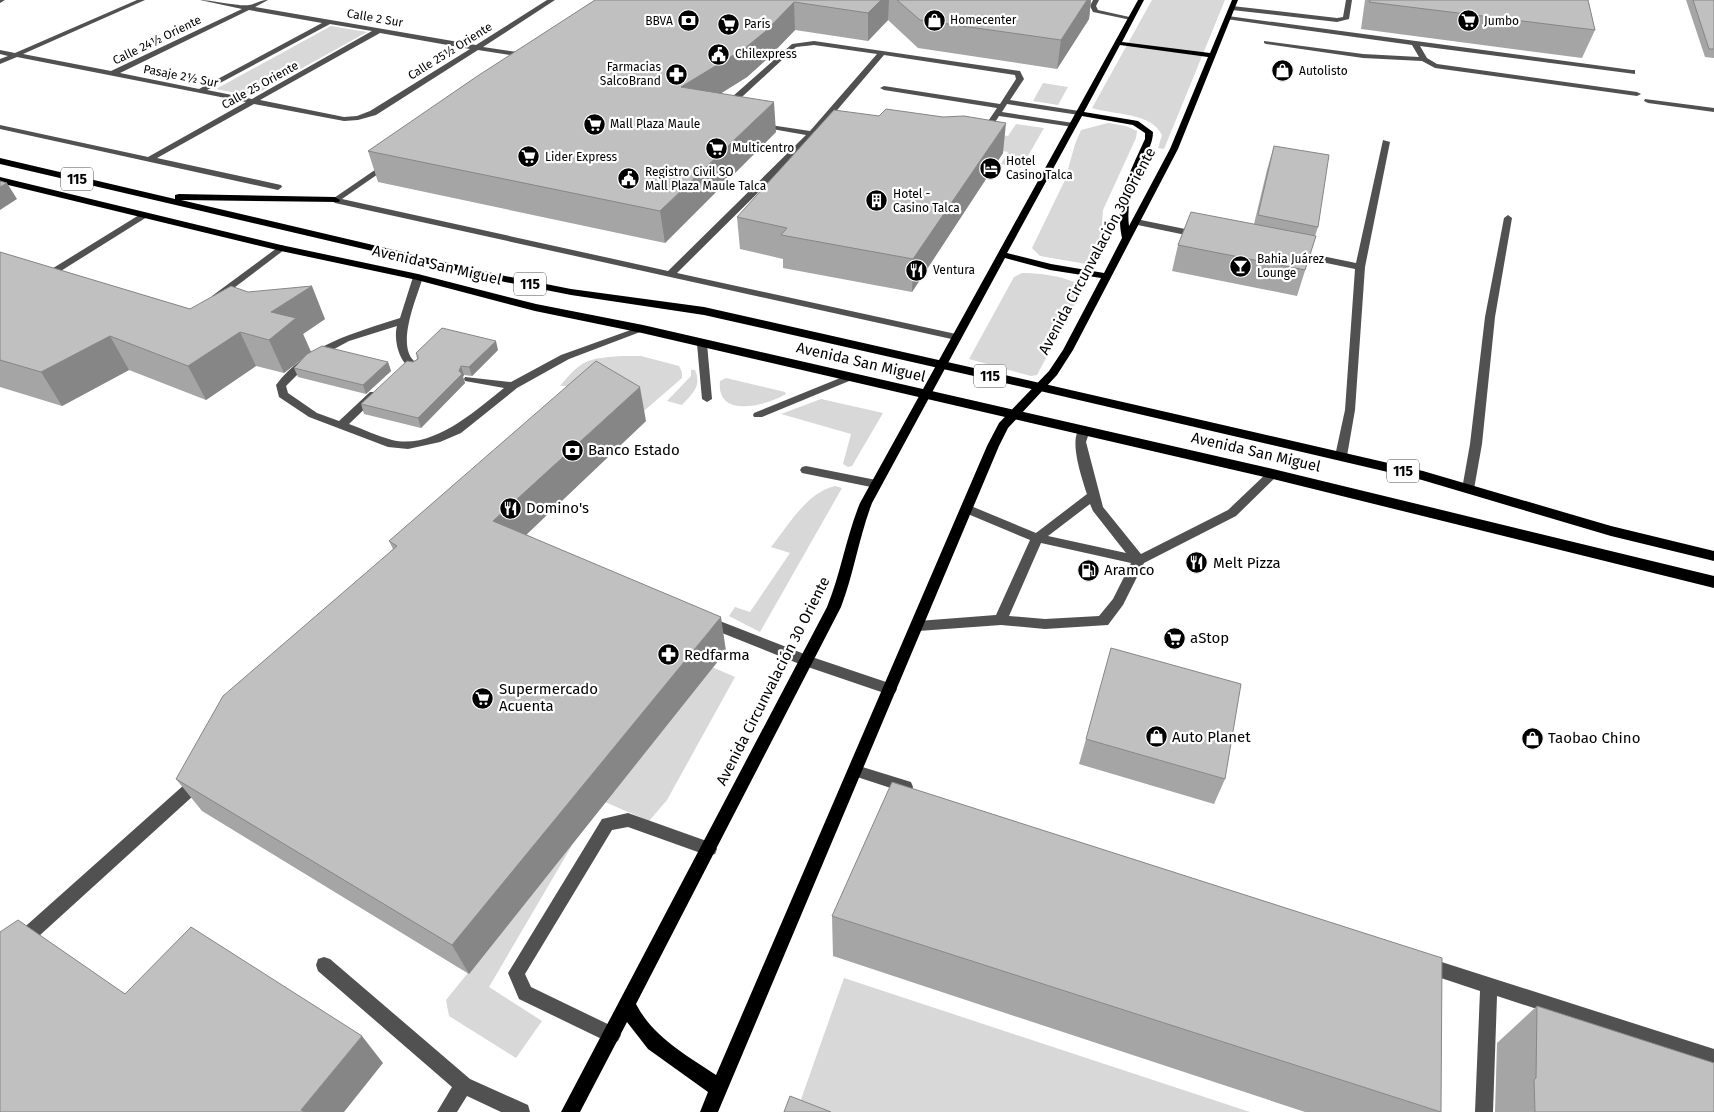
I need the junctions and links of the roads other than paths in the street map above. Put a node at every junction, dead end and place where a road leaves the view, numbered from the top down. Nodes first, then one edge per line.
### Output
1 (142, 0) edge
2 (203, 0) edge
3 (265, 0) edge
4 (534, 0) edge
5 (1096, 0) edge
6 (1141, 0) edge
7 (1348, 0) edge
8 (550, 1) edge
9 (1234, 4) edge
10 (249, 8) junction
11 (1131, 18) junction
12 (1228, 18) junction
13 (328, 22) junction
14 (380, 30) junction
15 (1266, 42) dead end
16 (1414, 42) junction
17 (1117, 43) junction
18 (477, 47) junction
19 (0, 52) edge
20 (882, 53) junction
21 (514, 54) edge
22 (16, 55) junction
23 (1213, 56) junction
24 (1424, 59) junction
25 (0, 62) edge
26 (1632, 72) dead end
27 (112, 74) junction
28 (884, 88) dead end
29 (200, 91) junction
30 (1637, 94) dead end
31 (1648, 101) dead end
32 (253, 102) junction
33 (1002, 107) junction
34 (1714, 110) edge
35 (1079, 113) junction
36 (721, 114) edge
37 (358, 118) joint
38 (821, 123) junction
39 (755, 124) edge
40 (831, 124) edge
41 (1072, 125) junction
42 (0, 127) edge
43 (812, 134) junction
44 (974, 140) edge
45 (1386, 142) dead end
46 (150, 159) junction
47 (392, 160) edge
48 (0, 161) edge
49 (0, 180) edge
50 (278, 187) dead end
51 (154, 197) junction
52 (334, 200) junction
53 (144, 215) junction
54 (1508, 218) dead end
55 (1136, 222) junction
56 (1127, 238) junction
57 (1214, 238) edge
58 (281, 248) junction
59 (1282, 251) edge
60 (1001, 254) junction
61 (1360, 267) junction
62 (670, 274) junction
63 (1106, 276) junction
64 (418, 277) junction
65 (54, 284) edge
66 (205, 305) edge
67 (405, 320) junction
68 (643, 329) junction
69 (956, 337) junction
70 (702, 344) junction
71 (941, 365) junction
72 (409, 366) edge
73 (850, 377) junction
74 (469, 379) dead end
75 (513, 386) junction
76 (1040, 387) junction
77 (382, 388) edge
78 (925, 394) junction
79 (707, 399) dead end
80 (1016, 414) junction
81 (758, 415) dead end
82 (341, 424) junction
83 (1084, 430) junction
84 (1341, 456) junction
85 (806, 470) dead end
86 (1273, 474) junction
87 (876, 484) junction
88 (1468, 489) junction
89 (1094, 496) junction
90 (967, 509) junction
91 (1037, 538) junction
92 (1714, 556) edge
93 (1139, 560) junction
94 (1714, 582) edge
95 (701, 619) edge
96 (1001, 620) junction
97 (918, 626) junction
98 (807, 661) junction
99 (890, 689) junction
100 (211, 769) edge
101 (856, 771) junction
102 (917, 791) edge
103 (709, 849) junction
104 (0, 960) edge
105 (1414, 961) edge
106 (324, 965) dead end
107 (1489, 986) junction
108 (627, 1005) junction
109 (612, 1035) junction
110 (1714, 1058) edge
111 (464, 1085) junction
112 (719, 1088) junction
113 (446, 1112) edge
114 (521, 1112) edge
115 (570, 1112) edge
116 (709, 1112) edge
117 (1484, 1112) edge

1 - 22 street
2 - 10 street, Calle 2 Sur
3 - 10 street, Calle 24½ Oriente
4 - 8 street
5 - 11 street
6 - 11 main road, Avenida Circunvalación 30 Oriente
7 - 9 street
8 - 18 street, Calle 25½ Oriente
9 - 12 main road, Avenida Circunvalación 30 Oriente
10 - 13 street, Calle 2 Sur
10 - 27 street, Calle 24½ Oriente
11 - 17 main road, Avenida Circunvalación 30 Oriente
12 - 16 street
12 - 23 main road, Avenida Circunvalación 30 Oriente
13 - 14 street, Calle 2 Sur
13 - 29 street
14 - 18 street, Calle 2 Sur
14 - 32 street, Calle 25 Oriente
15 - 24 street
16 - 24 street
16 - 26 street
17 - 23 main road
17 - 35 main road, Avenida Circunvalación 30 Oriente
18 - 21 street, Calle 2 Sur
18 - 37 street, Calle 25½ Oriente
19 - 22 street, Pasaje 2½ Sur
20 - 33 street
20 - 36 street
20 - 38 street
22 - 25 street
22 - 27 street, Pasaje 2½ Sur
23 - 55 main road, Avenida Circunvalación 30 Oriente
24 - 30 street
27 - 29 street, Pasaje 2½ Sur
28 - 33 street
29 - 32 street, Pasaje 2½ Sur
31 - 34 street
32 - 37 street, Pasaje 2½ Sur
32 - 46 street, Calle 25 Oriente
33 - 35 street
33 - 41 street
33 - 44 street
35 - 41 main road, Avenida Circunvalación 30 Oriente
35 - 56 main road
38 - 40 street
38 - 43 street
39 - 43 street
41 - 60 main road, Avenida Circunvalación 30 Oriente
42 - 46 street
43 - 62 street
45 - 61 street
46 - 50 street
47 - 52 street
48 - 51 highway, Avenida San Miguel / 115
49 - 53 highway, Avenida San Miguel / 115
51 - 52 highway
51 - 71 highway, Avenida San Miguel / 115
52 - 62 street
53 - 58 highway, Avenida San Miguel / 115
53 - 65 street
54 - 88 street
55 - 56 main road, Avenida Circunvalación 30 Oriente
55 - 57 street
56 - 63 main road, Avenida Circunvalación 30 Oriente
58 - 64 highway, Avenida San Miguel / 115
58 - 66 street
59 - 61 street
60 - 63 main road
60 - 69 main road, Avenida Circunvalación 30 Oriente
61 - 84 street
62 - 69 street
63 - 76 main road, Avenida Circunvalación 30 Oriente
64 - 67 street
64 - 68 highway, Avenida San Miguel / 115
67 - 72 street
67 - 82 street
68 - 70 highway, Avenida San Miguel / 115
68 - 75 street
69 - 71 main road, Avenida Circunvalación 30 Oriente
70 - 73 highway, Avenida San Miguel / 115
70 - 79 street
71 - 76 highway, Avenida San Miguel / 115
71 - 78 main road, Avenida Circunvalación 30 Oriente
73 - 78 highway, Avenida San Miguel / 115
73 - 81 street
74 - 75 street
75 - 82 street
76 - 80 main road, Avenida Circunvalación 30 Oriente
76 - 84 highway, Avenida San Miguel / 115
77 - 82 street
78 - 80 highway, Avenida San Miguel / 115
78 - 87 main road, Avenida Circunvalación 30 Oriente
80 - 83 highway, Avenida San Miguel / 115
80 - 90 main road, Avenida Circunvalación 30 Oriente
83 - 86 highway, Avenida San Miguel / 115
83 - 89 street
84 - 88 highway, Avenida San Miguel / 115
85 - 87 street
86 - 93 street
86 - 94 highway, Avenida San Miguel / 115
87 - 98 main road, Avenida Circunvalación 30 Oriente
88 - 92 highway, Avenida San Miguel / 115
89 - 91 street
89 - 93 street
90 - 91 street
90 - 97 main road, Avenida Circunvalación 30 Oriente
91 - 93 street
91 - 96 street
93 - 96 street
95 - 98 street
96 - 97 street
97 - 99 main road, Avenida Circunvalación 30 Oriente
98 - 99 street
98 - 103 main road, Avenida Circunvalación 30 Oriente
99 - 101 main road, Avenida Circunvalación 30 Oriente
100 - 104 street
101 - 102 street
101 - 112 main road, Avenida Circunvalación 30 Oriente
103 - 108 main road, Avenida Circunvalación 30 Oriente
103 - 109 street
105 - 107 street
106 - 111 street
107 - 110 street
107 - 117 street
108 - 109 main road, Avenida Circunvalación 30 Oriente
108 - 112 main road
109 - 115 main road, Avenida Circunvalación 30 Oriente
111 - 113 street
111 - 114 street
112 - 116 main road, Avenida Circunvalación 30 Oriente

